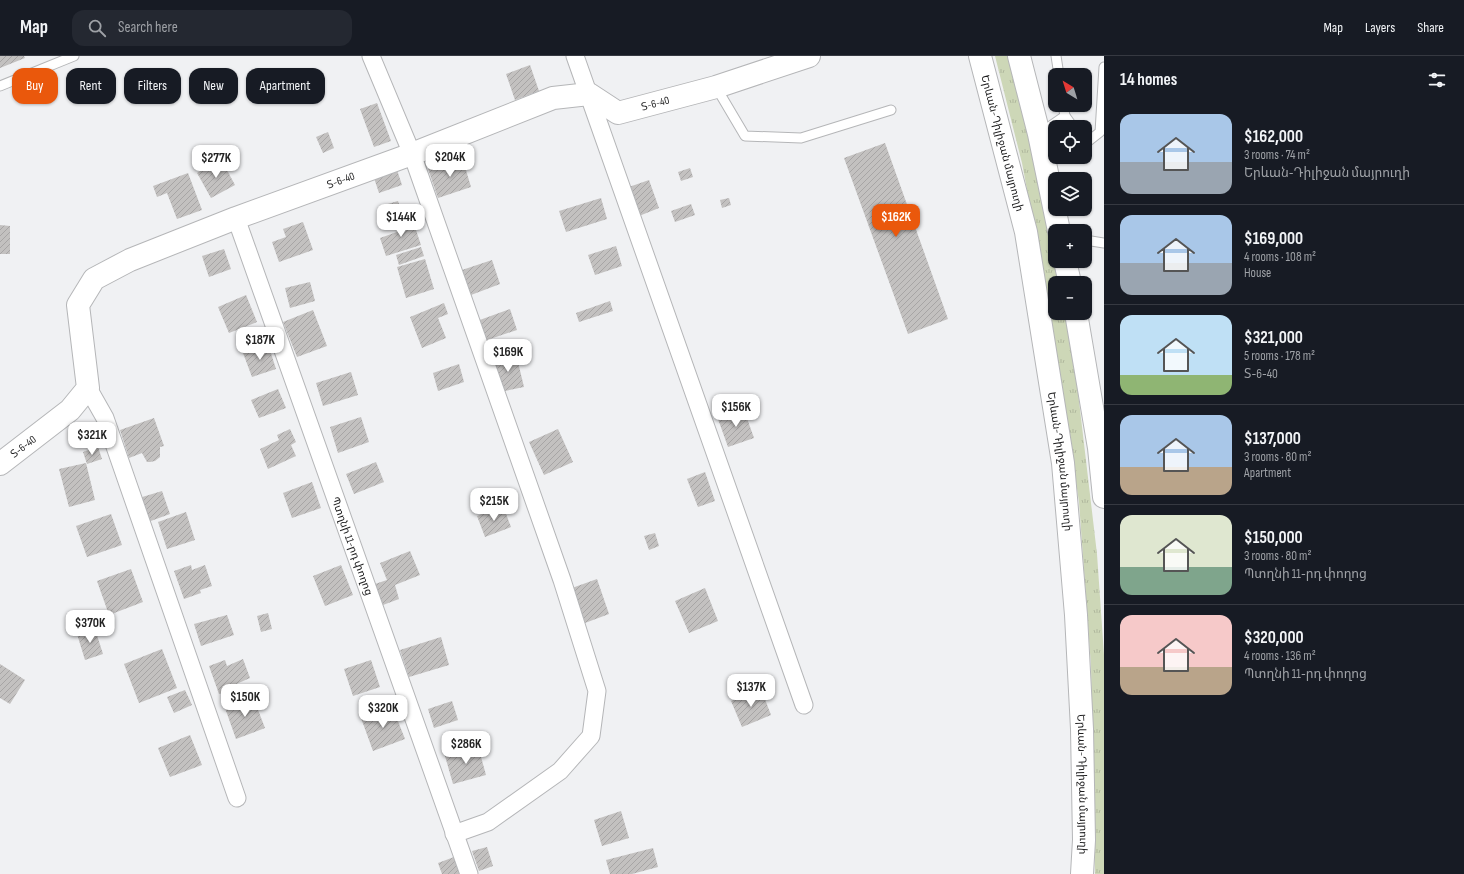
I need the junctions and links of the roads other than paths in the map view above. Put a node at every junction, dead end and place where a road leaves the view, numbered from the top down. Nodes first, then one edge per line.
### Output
1 (74, 56) edge
2 (370, 56) edge
3 (575, 56) edge
4 (809, 56) edge
5 (980, 56) edge
6 (1019, 56) edge
7 (1056, 56) edge
8 (1104, 67) edge
9 (1058, 68) edge
10 (0, 86) edge
11 (716, 87) junction
12 (589, 94) junction
13 (891, 110) dead end
14 (1064, 112) edge
15 (1065, 116) junction
16 (1068, 120) edge
17 (1039, 134) junction
18 (1092, 138) edge
19 (412, 154) junction
20 (236, 218) junction
21 (1058, 224) edge
22 (1092, 241) edge
23 (1104, 243) edge
24 (1077, 320) edge
25 (88, 388) junction
26 (0, 464) edge
27 (1103, 473) edge
28 (1104, 497) edge
29 (804, 705) dead end
30 (237, 798) dead end
31 (454, 834) junction
32 (469, 874) edge
33 (1082, 874) edge

1 - 10 lane
2 - 19 street
3 - 12 street
4 - 11 main road, Տ-6-40 / Տ-6-40
5 - 33 main road, Երևան-Դիլիջան մայրուղի
6 - 17 main road
7 - 9 lane
8 - 18 lane
11 - 12 main road, Տ-6-40 / Տ-6-40
11 - 13 lane
12 - 19 main road, Տ-6-40 / Տ-6-40
12 - 29 street
14 - 15 lane
15 - 16 lane
15 - 17 lane
17 - 21 main road
19 - 20 main road, Տ-6-40 / Տ-6-40
19 - 31 street
20 - 25 main road, Տ-6-40 / Տ-6-40
20 - 31 street, Պտղնի 11-րդ փողոց
22 - 23 lane
24 - 27 main road
25 - 26 main road, Տ-6-40 / Տ-6-40
25 - 30 street
27 - 28 main road
31 - 32 street, Պտղնի 11-րդ փողոց

